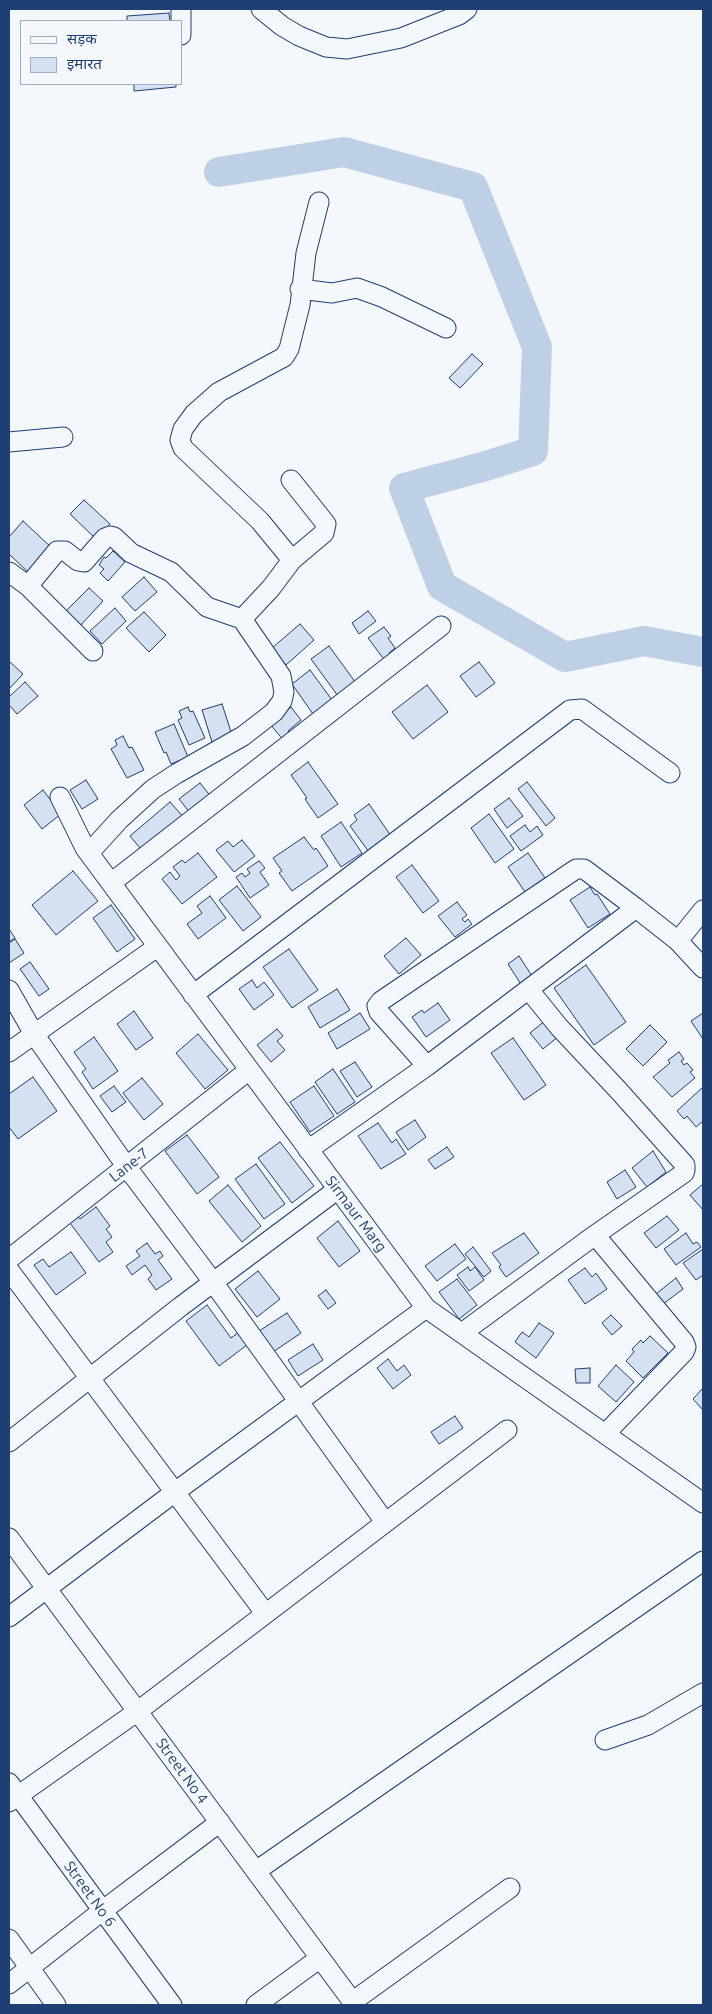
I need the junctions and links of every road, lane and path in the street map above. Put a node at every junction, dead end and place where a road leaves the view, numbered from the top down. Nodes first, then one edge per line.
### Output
1 (260, 9) edge
2 (467, 9) edge
3 (319, 202) dead end
4 (300, 290) junction
5 (446, 328) dead end
6 (63, 437) dead end
7 (9, 442) edge
8 (291, 480) dead end
9 (292, 560) junction
10 (9, 572) edge
11 (28, 586) junction
12 (242, 620) junction
13 (441, 626) dead end
14 (93, 651) dead end
15 (670, 773) dead end
16 (60, 797) dead end
17 (87, 851) junction
18 (111, 883) junction
19 (636, 908) junction
20 (703, 910) edge
21 (678, 941) junction
22 (157, 947) junction
23 (703, 968) edge
24 (9, 990) edge
25 (529, 990) junction
26 (193, 995) junction
27 (34, 1034) junction
28 (9, 1052) edge
29 (427, 1066) junction
30 (249, 1070) junction
31 (308, 1150) junction
32 (126, 1166) junction
33 (338, 1189) junction
34 (595, 1235) junction
35 (9, 1259) edge
36 (9, 1270) edge
37 (214, 1282) junction
38 (426, 1308) junction
39 (462, 1333) junction
40 (91, 1378) junction
41 (299, 1402) junction
42 (507, 1430) dead end
43 (605, 1434) junction
44 (9, 1442) edge
45 (175, 1492) junction
46 (703, 1503) edge
47 (384, 1522) junction
48 (9, 1538) edge
49 (703, 1561) edge
50 (47, 1589) junction
51 (265, 1613) junction
52 (9, 1617) edge
53 (703, 1693) edge
54 (138, 1711) junction
55 (605, 1740) dead end
56 (12, 1793) edge
57 (220, 1822) junction
58 (256, 1871) junction
59 (510, 1888) dead end
60 (102, 1911) junction
61 (9, 1939) edge
62 (320, 1958) junction
63 (30, 1968) junction
64 (9, 1984) edge
65 (353, 2003) edge
66 (56, 2005) edge
67 (172, 2005) edge
68 (256, 2005) edge

1 - 2 street
3 - 4 street
4 - 5 street
4 - 9 street
6 - 7 street
8 - 9 street
9 - 12 street
10 - 11 street
11 - 12 street
11 - 14 street
12 - 17 street
13 - 18 street
15 - 26 street
16 - 17 street, Sirmaur Marg
17 - 18 street, Sirmaur Marg
18 - 22 street, Sirmaur Marg
19 - 21 street
19 - 25 street
19 - 29 street
20 - 21 street
21 - 23 street
22 - 26 street, Sirmaur Marg
22 - 27 street
24 - 27 street
25 - 29 street
25 - 34 street
26 - 30 street, Sirmaur Marg
27 - 28 street
27 - 32 street
29 - 31 street
30 - 31 street, Sirmaur Marg
30 - 32 street, Lane-7
31 - 33 street, Sirmaur Marg
32 - 35 street, Lane-7
32 - 37 street
33 - 37 street
33 - 38 street, Sirmaur Marg
34 - 39 street
34 - 43 street
36 - 40 street
37 - 40 street
37 - 41 street
38 - 39 street, Sirmaur Marg
38 - 41 street
39 - 43 street, Sirmaur Marg
40 - 44 street
40 - 45 street
41 - 45 street
41 - 47 street
42 - 47 street
43 - 46 street, Sirmaur Marg
45 - 50 street
45 - 51 street
47 - 51 street
48 - 50 street, Street No 4
49 - 58 street
50 - 52 street
50 - 54 street, Street No 4
51 - 54 street
53 - 55 street
54 - 56 street
54 - 57 street, Street No 4
56 - 60 street, Street No 6
57 - 58 street, Street No 4
57 - 60 street
58 - 62 street, Street No 4
59 - 65 street
60 - 63 street
60 - 67 street, Street No 6
61 - 63 street
62 - 65 street, Street No 4
62 - 68 street
63 - 64 street
63 - 66 street

